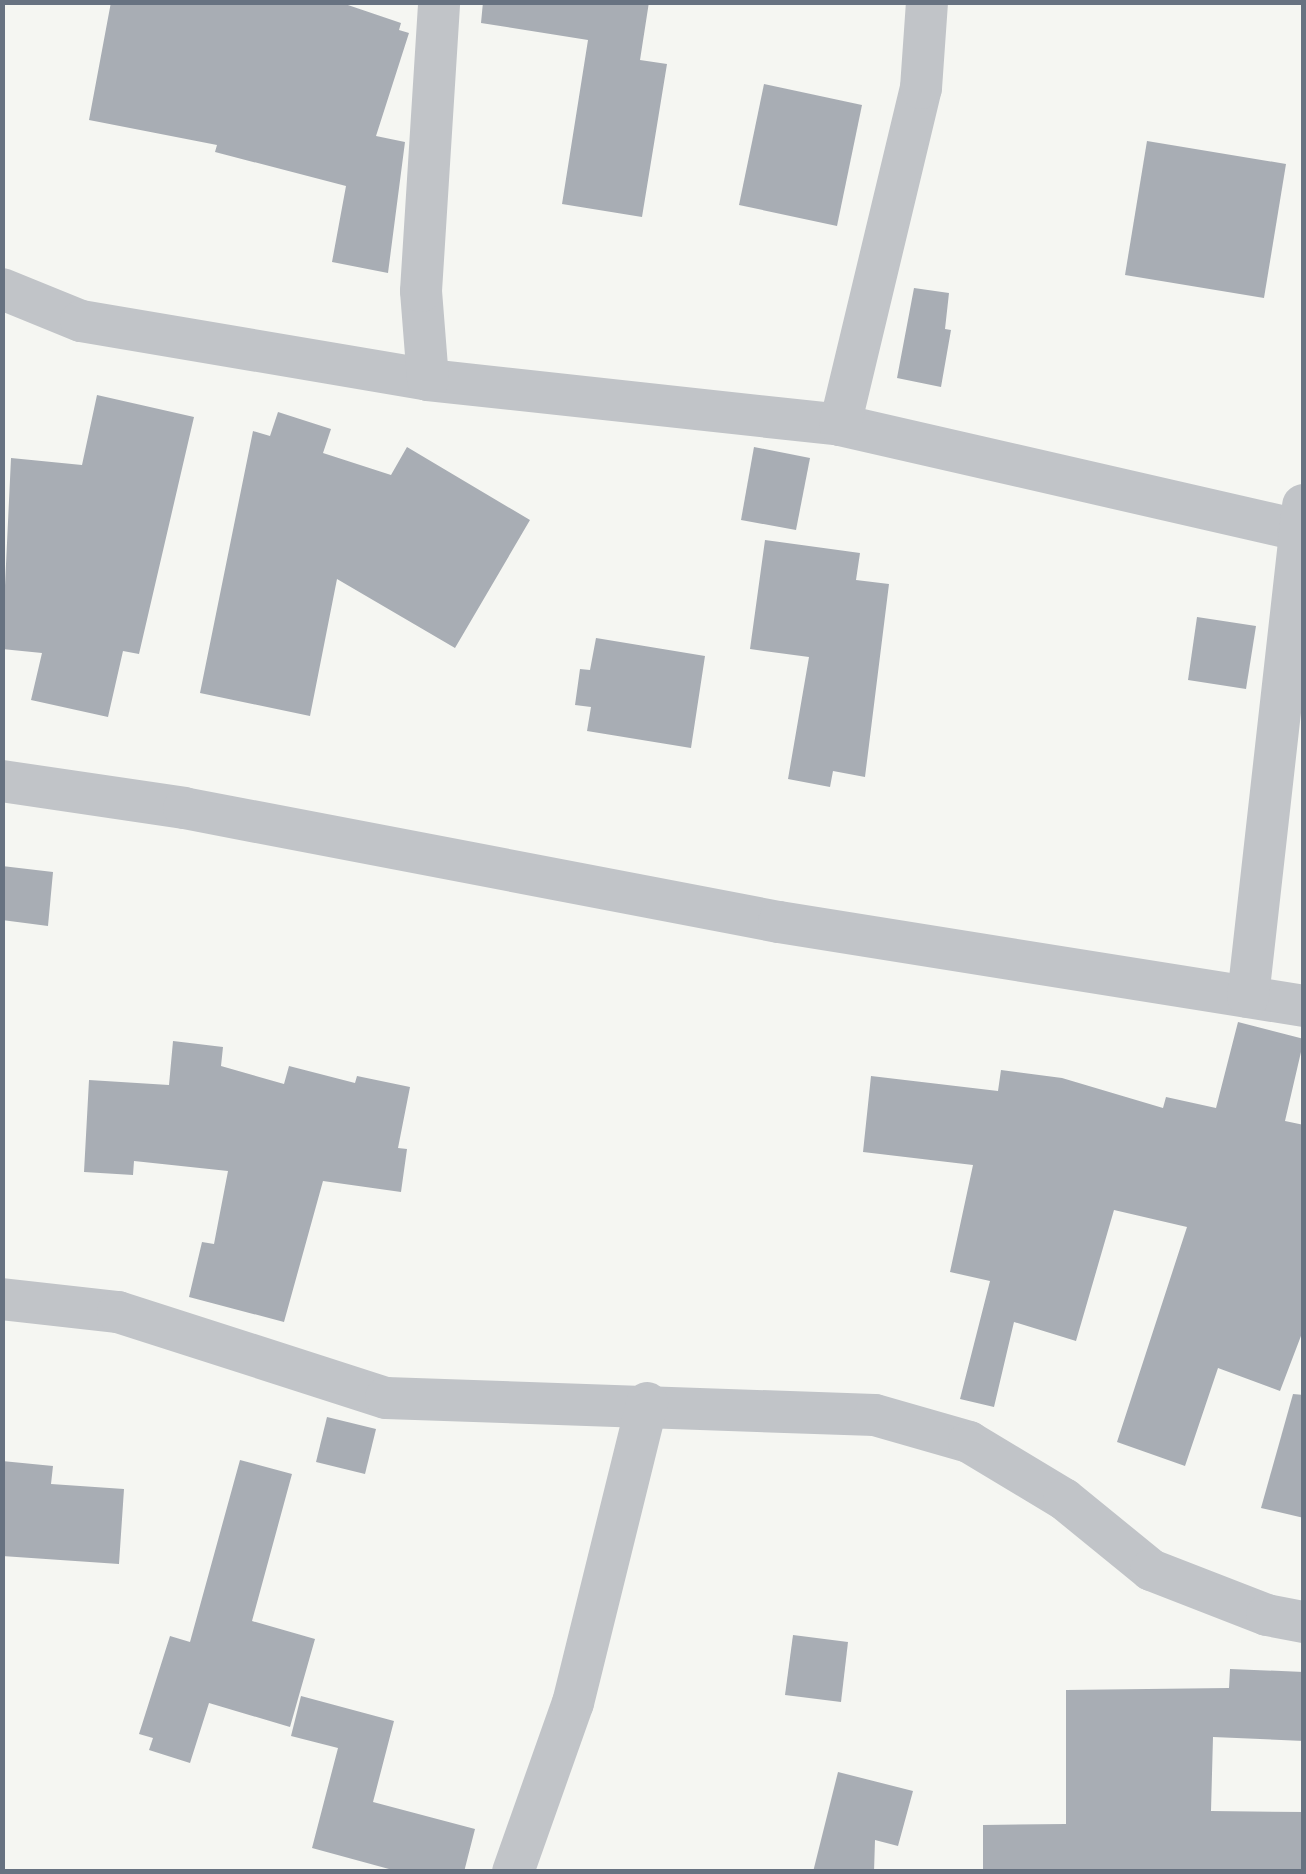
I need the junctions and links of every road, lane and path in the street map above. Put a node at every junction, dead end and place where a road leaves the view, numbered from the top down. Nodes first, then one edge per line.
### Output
1 (439, 2) edge
2 (927, 2) edge
3 (2, 288) edge
4 (428, 380) junction
5 (840, 425) junction
6 (1301, 517) edge
7 (2, 781) edge
8 (1248, 996) junction
9 (1304, 1006) edge
10 (2, 1298) edge
11 (647, 1403) junction
12 (1304, 1622) edge
13 (513, 1872) edge

1 - 4 street
2 - 5 street
3 - 4 street
4 - 5 street
5 - 6 street
6 - 8 street
7 - 8 street
8 - 9 street
10 - 11 street
11 - 12 street
11 - 13 street

